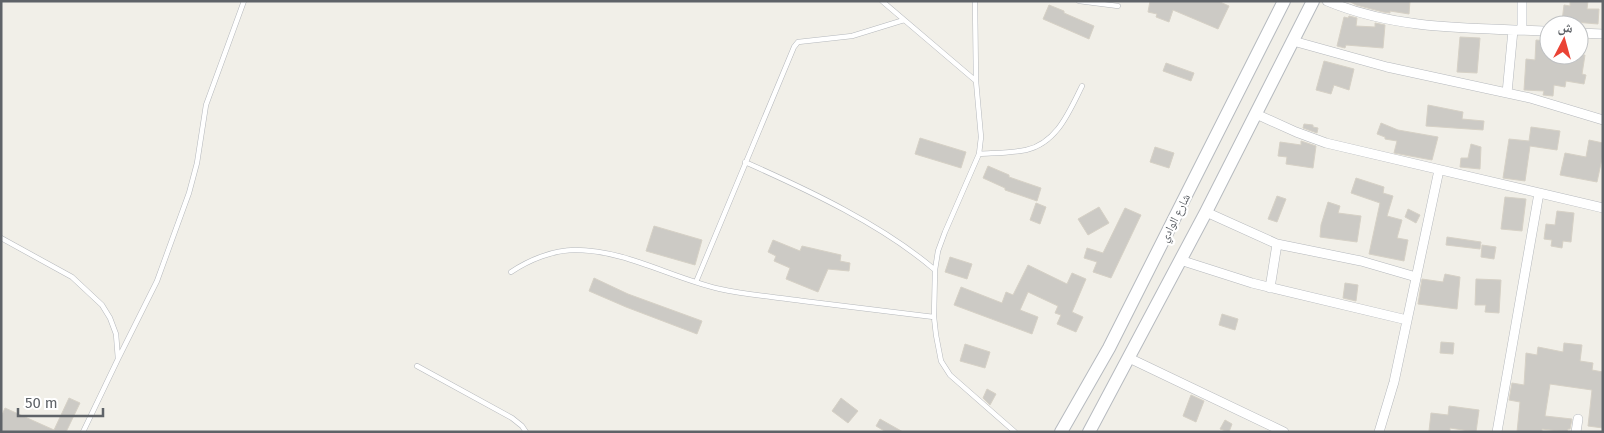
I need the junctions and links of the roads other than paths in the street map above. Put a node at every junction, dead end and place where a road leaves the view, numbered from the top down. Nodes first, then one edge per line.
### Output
1 (244, 1) edge
2 (882, 1) edge
3 (975, 1) edge
4 (1079, 1) edge
5 (1284, 1) edge
6 (1313, 1) edge
7 (1328, 1) edge
8 (1522, 1) edge
9 (1118, 6) dead end
10 (904, 20) junction
11 (1513, 30) junction
12 (1522, 30) junction
13 (1539, 31) edge
14 (1589, 33) edge
15 (1603, 34) edge
16 (1293, 41) junction
17 (976, 81) junction
18 (1082, 86) dead end
19 (1507, 93) junction
20 (1256, 114) junction
21 (1603, 120) edge
22 (979, 154) junction
23 (745, 162) junction
24 (1439, 170) junction
25 (1539, 193) junction
26 (1603, 208) edge
27 (1206, 212) junction
28 (1, 238) edge
29 (1277, 244) junction
30 (1180, 260) junction
31 (935, 270) junction
32 (511, 272) dead end
33 (1416, 277) junction
34 (696, 282) junction
35 (1270, 288) junction
36 (934, 317) junction
37 (1407, 320) junction
38 (1129, 358) junction
39 (118, 359) junction
40 (417, 366) dead end
41 (1578, 419) dead end
42 (84, 432) edge
43 (526, 432) edge
44 (1015, 432) edge
45 (1061, 432) edge
46 (1089, 432) edge
47 (1284, 432) edge
48 (1379, 432) edge
49 (1497, 432) edge
50 (1576, 432) edge

1 - 39 lane
2 - 10 lane
3 - 17 lane
4 - 9 lane
5 - 45 main road, شارع الوادي
6 - 16 main road, شارع الوادي
7 - 11 street
8 - 12 street
10 - 17 lane
10 - 23 lane
11 - 12 street
11 - 19 street
12 - 13 street
14 - 15 street
16 - 19 street
16 - 20 main road, شارع الوادي
17 - 22 lane
18 - 22 lane
19 - 21 street
20 - 24 street
20 - 27 main road, شارع الوادي
22 - 31 lane
23 - 31 lane
23 - 34 lane
24 - 25 street
24 - 33 street
25 - 26 street
25 - 49 street
27 - 29 street
27 - 30 main road, شارع الوادي
28 - 39 lane
29 - 33 street
29 - 35 street
30 - 35 street
30 - 38 main road, شارع الوادي
31 - 36 lane
32 - 34 lane
33 - 37 street
34 - 36 lane
35 - 37 street
36 - 44 lane
37 - 48 street
38 - 46 main road, شارع الوادي
38 - 47 street
39 - 42 lane
40 - 43 lane
41 - 50 street

